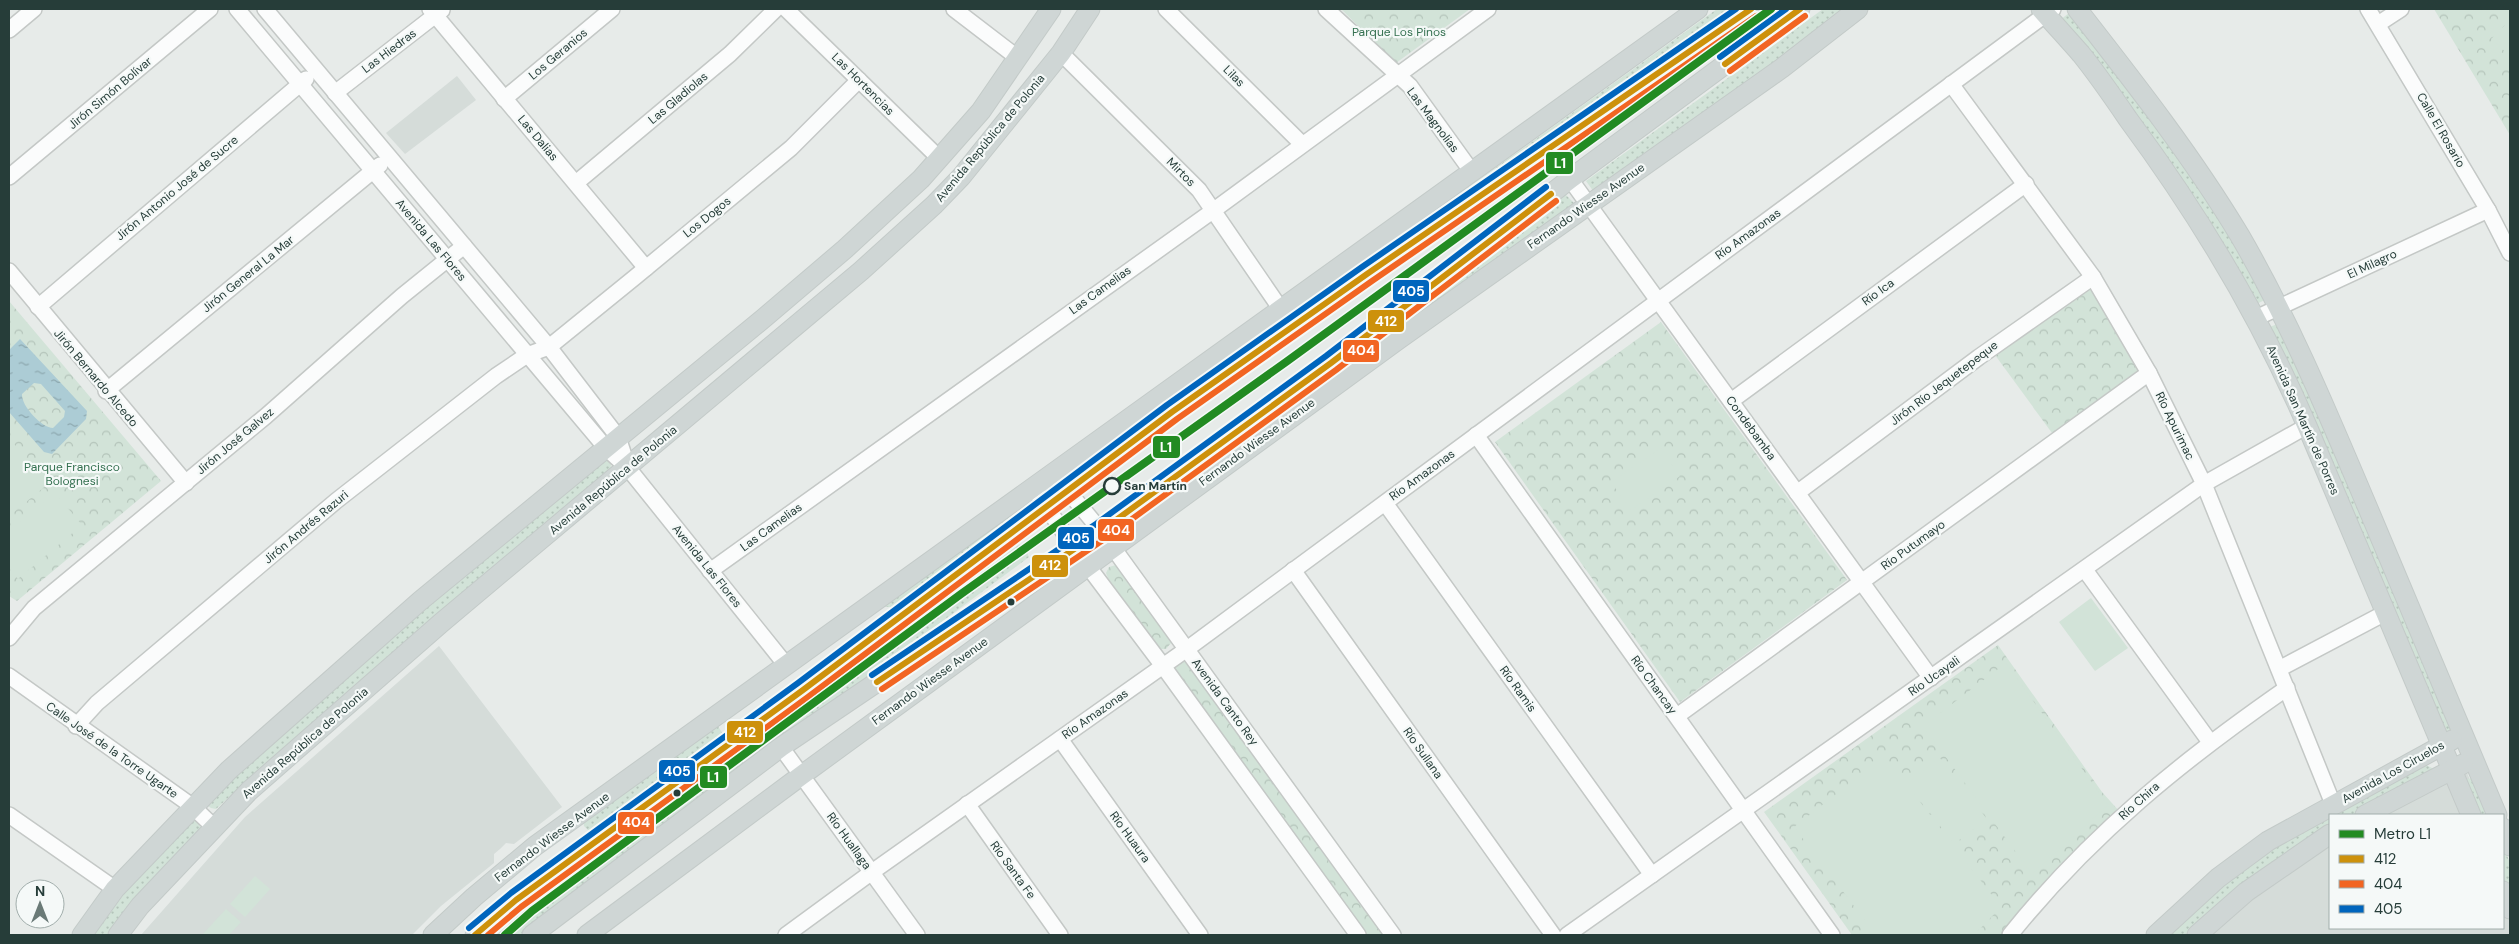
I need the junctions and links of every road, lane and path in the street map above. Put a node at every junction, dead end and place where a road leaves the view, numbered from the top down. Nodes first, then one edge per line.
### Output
1 (34, 9) edge
2 (210, 9) edge
3 (236, 9) edge
4 (265, 9) edge
5 (612, 9) edge
6 (776, 9) edge
7 (786, 9) edge
8 (954, 9) edge
9 (1051, 9) edge
10 (1090, 9) edge
11 (1166, 9) edge
12 (1326, 9) edge
13 (1488, 9) edge
14 (1698, 9) edge
15 (1751, 9) edge
16 (1800, 9) edge
17 (1858, 9) edge
18 (2077, 9) edge
19 (2368, 9) edge
20 (2400, 9) edge
21 (437, 11) edge
22 (2047, 11) edge
23 (2378, 24) junction
24 (9, 30) edge
25 (1061, 53) junction
26 (1018, 58) junction
27 (317, 70) junction
28 (1396, 76) junction
29 (859, 80) junction
30 (299, 84) junction
31 (1951, 84) junction
32 (335, 93) junction
33 (504, 98) junction
34 (1302, 144) junction
35 (389, 158) junction
36 (940, 159) junction
37 (373, 171) junction
38 (1472, 172) junction
39 (9, 177) edge
40 (1570, 179) junction
41 (576, 183) junction
42 (2026, 184) junction
43 (1588, 204) junction
44 (1214, 210) junction
45 (2488, 210) junction
46 (464, 246) junction
47 (2510, 252) edge
48 (448, 260) junction
49 (646, 268) junction
50 (9, 271) edge
51 (2092, 277) junction
52 (1658, 301) junction
53 (38, 307) junction
54 (2278, 307) junction
55 (1280, 308) junction
56 (2256, 318) junction
57 (549, 347) junction
58 (527, 355) junction
59 (2150, 373) junction
60 (106, 390) junction
61 (1731, 401) junction
62 (2307, 426) junction
63 (1476, 435) junction
64 (612, 442) junction
65 (628, 468) junction
66 (1053, 473) junction
67 (186, 483) junction
68 (2204, 484) junction
69 (1033, 488) junction
70 (1066, 491) junction
71 (1797, 493) junction
72 (1384, 503) junction
73 (1046, 507) junction
74 (1101, 531) junction
75 (1112, 548) junction
76 (1075, 549) junction
77 (1089, 565) junction
78 (1293, 570) junction
79 (2085, 570) junction
80 (710, 571) junction
81 (1862, 582) junction
82 (2385, 613) junction
83 (9, 638) edge
84 (1187, 649) junction
85 (786, 665) junction
86 (1164, 666) junction
87 (2280, 669) junction
88 (9, 676) edge
89 (1931, 678) junction
90 (2287, 688) junction
91 (1677, 716) junction
92 (76, 726) junction
93 (2463, 734) junction
94 (1060, 739) junction
95 (2210, 742) junction
96 (2441, 746) junction
97 (781, 747) junction
98 (2473, 759) junction
99 (2452, 770) junction
100 (802, 775) junction
101 (967, 804) junction
102 (2333, 804) junction
103 (192, 806) junction
104 (1744, 810) junction
105 (2368, 814) edge
106 (2471, 814) edge
107 (2497, 814) edge
108 (9, 815) edge
109 (214, 827) junction
110 (2329, 835) edge
111 (872, 872) junction
112 (1652, 875) junction
113 (114, 889) junction
114 (2504, 894) edge
115 (2510, 909) edge
116 (82, 935) edge
117 (118, 935) edge
118 (433, 935) edge
119 (475, 935) edge
120 (532, 935) edge
121 (587, 935) edge
122 (786, 935) edge
123 (917, 935) edge
124 (1060, 935) edge
125 (1200, 935) edge
126 (1358, 935) edge
127 (1393, 935) edge
128 (1553, 935) edge
129 (1567, 935) edge
130 (1832, 935) edge
131 (2010, 935) edge
132 (2156, 935) edge
133 (2197, 935) edge

1 - 24 street
2 - 39 street, Jirón Simón Bolívar
3 - 30 street, Avenida Las Flores
4 - 27 street, Avenida Las Flores
5 - 33 street, Los Geranios
6 - 41 street, Las Gladiolas
7 - 29 street, Las Hortencias
8 - 26 street
9 - 26 main road, Avenida República de Polonia
10 - 25 main road, Avenida República de Polonia
11 - 34 street, Lilas
12 - 28 street, Las Magnolias
13 - 28 street, Las Camelias
14 - 38 main road, Fernando Wiesse Avenue
15 - 70 main road
16 - 40 main road, Fernando Wiesse Avenue
17 - 43 main road, Fernando Wiesse Avenue
18 - 54 main road, Avenida San Martín de Porres
19 - 23 street, Calle El Rosario
20 - 23 street
21 - 32 street, Las Hiedras
21 - 33 street, Las Dalias
22 - 31 street, Río Amazonas
22 - 56 main road, Avenida San Martín de Porres
23 - 45 street, Calle El Rosario
25 - 44 street, Mirtos
25 - 65 main road, Avenida República de Polonia
26 - 36 main road, Avenida República de Polonia
27 - 30 street, Jirón Antonio José de Sucre
27 - 32 street, Avenida Las Flores
28 - 34 street, Las Camelias
28 - 38 street, Las Magnolias
29 - 36 street, Las Hortencias
29 - 49 street, Los Dogos
30 - 37 street, Avenida Las Flores
30 - 53 street, Jirón Antonio José de Sucre
31 - 42 street, Río Apurimac
31 - 52 street, Río Amazonas
32 - 35 street, Avenida Las Flores
33 - 41 street, Las Dalias
34 - 44 street, Las Camelias
35 - 37 street, Jirón General La Mar
35 - 46 street, Avenida Las Flores
36 - 64 main road, Avenida República de Polonia
37 - 48 street, Avenida Las Flores
37 - 60 street, Jirón General La Mar
38 - 55 main road, Fernando Wiesse Avenue
40 - 43 street, Condebamba
40 - 74 main road, Fernando Wiesse Avenue
41 - 49 street, Las Dalias
42 - 51 street, Río Apurimac
42 - 61 street, Río Ica
43 - 52 street, Condebamba
43 - 75 main road, Fernando Wiesse Avenue
44 - 55 street, Mirtos
44 - 80 street, Las Camelias
45 - 47 street, Calle El Rosario
45 - 54 street, El Milagro
46 - 48 street, Jirón José Galvez
46 - 57 street, Avenida Las Flores
48 - 58 street, Avenida Las Flores
48 - 67 street, Jirón José Galvez
49 - 57 street, Los Dogos
50 - 53 street, Jirón Bernardo Alcedo
51 - 59 street, Río Apurimac
51 - 71 street, Jirón Río Jequetepeque
52 - 61 street, Condebamba
52 - 63 street, Río Amazonas
53 - 60 street, Jirón Bernardo Alcedo
54 - 56 street, El Milagro
54 - 93 main road, Avenida San Martín de Porres
55 - 66 main road, Fernando Wiesse Avenue
56 - 62 main road, Avenida San Martín de Porres
57 - 58 street, Jirón Andrés Razuri
57 - 64 street, Avenida Las Flores
58 - 64 street, Avenida Las Flores
58 - 92 street, Jirón Andrés Razuri
59 - 68 street, Río Apurimac
59 - 81 street, Río Putumayo
60 - 67 street, Jirón Bernardo Alcedo
61 - 71 street, Condebamba
62 - 68 street, Río Ucayali
62 - 82 main road, Avenida San Martín de Porres
63 - 72 street, Río Amazonas
63 - 91 street, Río Chancay
64 - 65 street, Avenida Las Flores
64 - 103 main road, Avenida República de Polonia
65 - 80 street, Avenida Las Flores
65 - 109 main road, Avenida República de Polonia
66 - 69 main road, Fernando Wiesse Avenue
66 - 70 street, Avenida Canto Rey
67 - 83 street, Jirón José Galvez
68 - 79 street, Río Ucayali
68 - 87 street, Río Apurimac
69 - 73 street
69 - 85 main road, Fernando Wiesse Avenue
70 - 73 main road
70 - 74 street, Avenida Canto Rey
71 - 81 street, Condebamba
72 - 78 street, Río Amazonas
72 - 112 street, Río Ramis
73 - 76 street
73 - 119 main road
74 - 75 street, Avenida Canto Rey
74 - 76 main road, Fernando Wiesse Avenue
75 - 77 main road, Fernando Wiesse Avenue
75 - 84 street, Avenida Canto Rey
76 - 77 street
76 - 97 main road, Fernando Wiesse Avenue
77 - 86 street
77 - 100 main road, Fernando Wiesse Avenue
78 - 84 street, Río Amazonas
78 - 128 street, Río Sullana
79 - 89 street, Río Ucayali
79 - 95 street
80 - 85 street, Avenida Las Flores
81 - 89 street, Condebamba
81 - 91 street, Río Putumayo
82 - 87 street
82 - 96 main road, Avenida San Martín de Porres
84 - 86 street, Río Amazonas
84 - 127 street, Avenida Canto Rey
85 - 118 main road, Fernando Wiesse Avenue
86 - 94 street, Río Amazonas
86 - 126 street
87 - 90 street, Río Apurimac
88 - 92 street, Calle José de la Torre Ugarte
89 - 104 street, Río Ucayali
90 - 95 street, Río Chira
90 - 102 street, Río Apurimac
91 - 104 street, Río Chancay
92 - 103 street, Calle José de la Torre Ugarte
93 - 96 main road, Avenida Los Ciruelos
93 - 98 main road, Avenida San Martín de Porres
94 - 101 street, Río Amazonas
94 - 125 street, Río Huaura
95 - 131 street, Río Chira
96 - 99 main road, Avenida San Martín de Porres
96 - 102 main road, Avenida Los Ciruelos
97 - 100 street, Río Huallaga
97 - 120 main road, Fernando Wiesse Avenue
98 - 99 main road, Avenida Los Ciruelos
98 - 107 main road, Avenida San Martín de Porres
99 - 105 main road, Avenida Los Ciruelos
99 - 106 main road, Avenida San Martín de Porres
100 - 111 street, Río Huallaga
100 - 121 main road, Fernando Wiesse Avenue
101 - 111 street, Río Amazonas
101 - 124 street, Río Santa Fe
102 - 132 main road, Avenida Los Ciruelos
103 - 109 street, Calle José de la Torre Ugarte
103 - 113 main road, Avenida República de Polonia
104 - 112 street, Río Ucayali
104 - 130 street, Río Chancay
108 - 113 street
109 - 117 main road, Avenida República de Polonia
110 - 133 main road
111 - 122 street, Río Amazonas
111 - 123 street, Río Huallaga
112 - 129 street, Río Ucayali
113 - 116 main road, Avenida República de Polonia
114 - 115 main road

